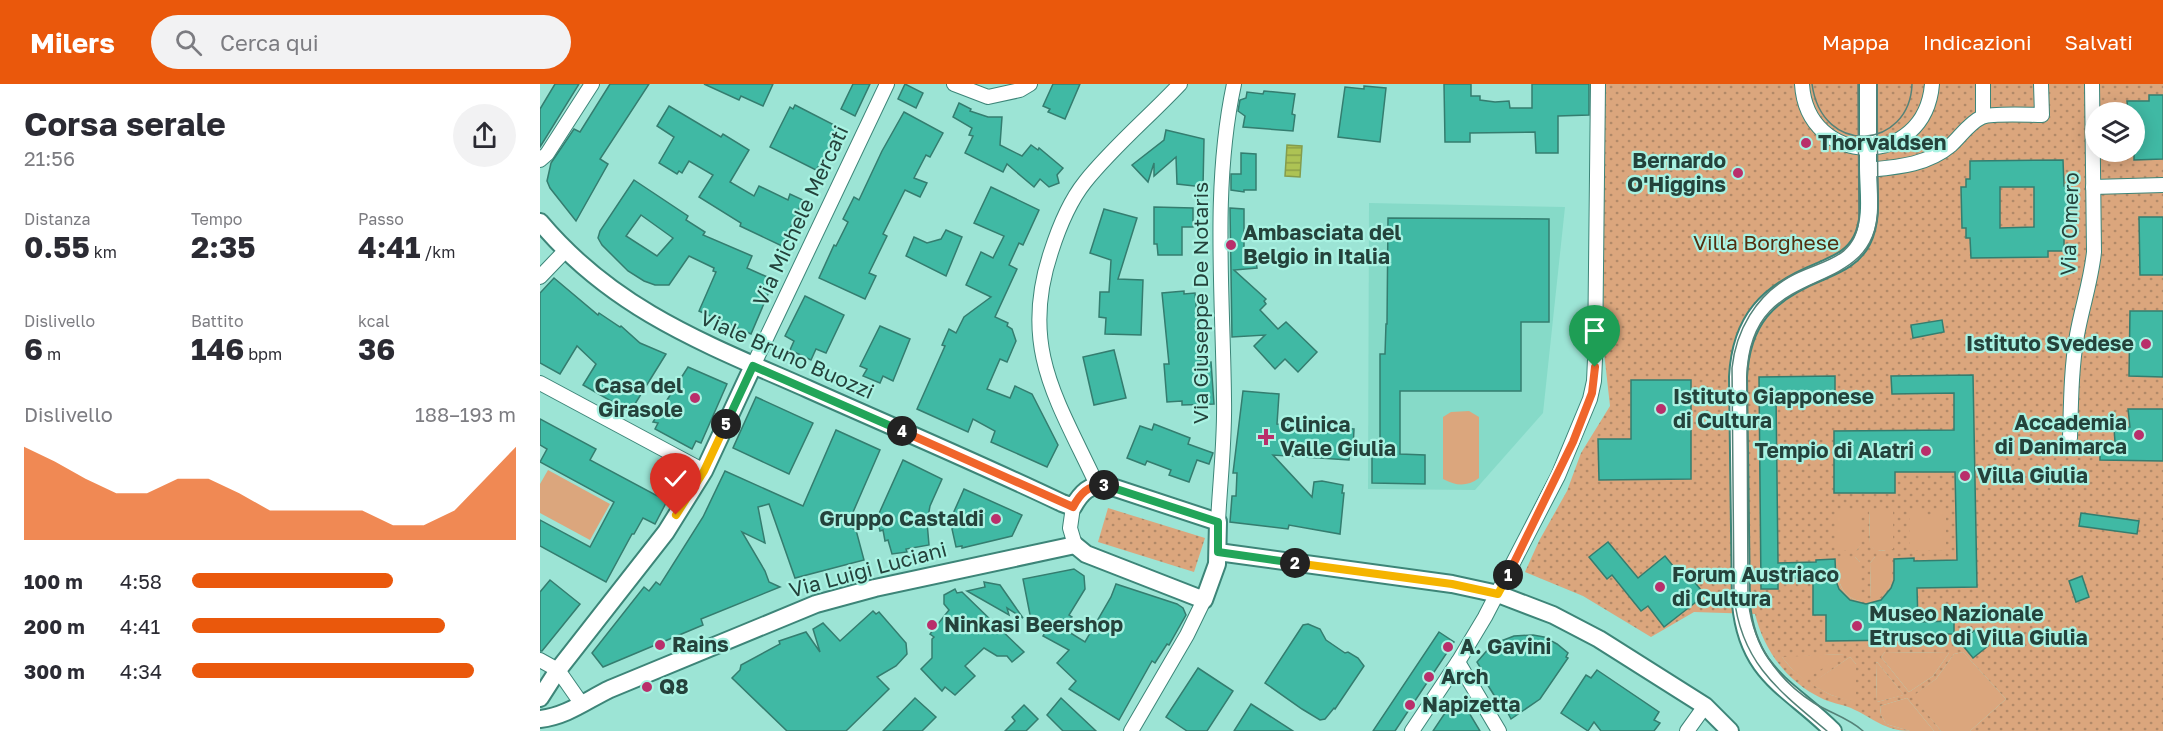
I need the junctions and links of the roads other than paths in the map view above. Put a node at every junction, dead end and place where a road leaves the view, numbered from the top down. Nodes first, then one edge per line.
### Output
1 (592, 84) edge
2 (887, 84) edge
3 (954, 84) edge
4 (1030, 84) edge
5 (1180, 84) edge
6 (1234, 84) edge
7 (1598, 84) edge
8 (1802, 84) edge
9 (1868, 84) edge
10 (1932, 84) edge
11 (1983, 84) edge
12 (2042, 84) edge
13 (2091, 84) edge
14 (1983, 116) junction
15 (1868, 148) junction
16 (540, 160) edge
17 (1868, 170) junction
18 (2163, 185) edge
19 (2093, 187) junction
20 (540, 222) edge
21 (565, 251) junction
22 (540, 277) edge
23 (753, 366) junction
24 (540, 384) edge
25 (2070, 438) dead end
26 (704, 471) junction
27 (1097, 485) junction
28 (1073, 507) junction
29 (1218, 522) junction
30 (1075, 545) junction
31 (1218, 552) junction
32 (1498, 594) junction
33 (1204, 600) junction
34 (540, 660) edge
35 (1458, 662) junction
36 (558, 670) junction
37 (540, 698) edge
38 (581, 703) junction
39 (1705, 706) junction
40 (540, 719) edge
41 (540, 727) edge
42 (1828, 727) edge
43 (543, 731) edge
44 (1131, 731) edge
45 (1412, 731) edge
46 (1499, 731) edge
47 (1687, 731) edge
48 (1730, 731) edge

1 - 16 street
2 - 23 street, Via Michele Mercati
3 - 4 street
5 - 27 street
6 - 29 street, Via Giuseppe De Notaris
7 - 32 street
8 - 15 street
9 - 15 street
10 - 15 street
11 - 14 street
12 - 14 street
13 - 19 street, Via Omero
14 - 17 street
15 - 17 street
17 - 42 street
18 - 19 street
19 - 25 street, Via Omero
20 - 21 street, Viale Bruno Buozzi
21 - 22 street
21 - 23 street, Viale Bruno Buozzi
23 - 26 street
23 - 28 street, Viale Bruno Buozzi
24 - 26 street
26 - 36 street
27 - 28 street
27 - 29 street
28 - 30 street
29 - 31 street
30 - 33 street
30 - 38 street, Via Luigi Luciani
31 - 32 street
31 - 33 street
32 - 35 street
32 - 39 street
33 - 44 street
34 - 36 street
35 - 45 street
35 - 46 street
36 - 37 street
36 - 38 street
38 - 40 street, Via Luigi Luciani
39 - 47 street
39 - 48 street
41 - 43 street

